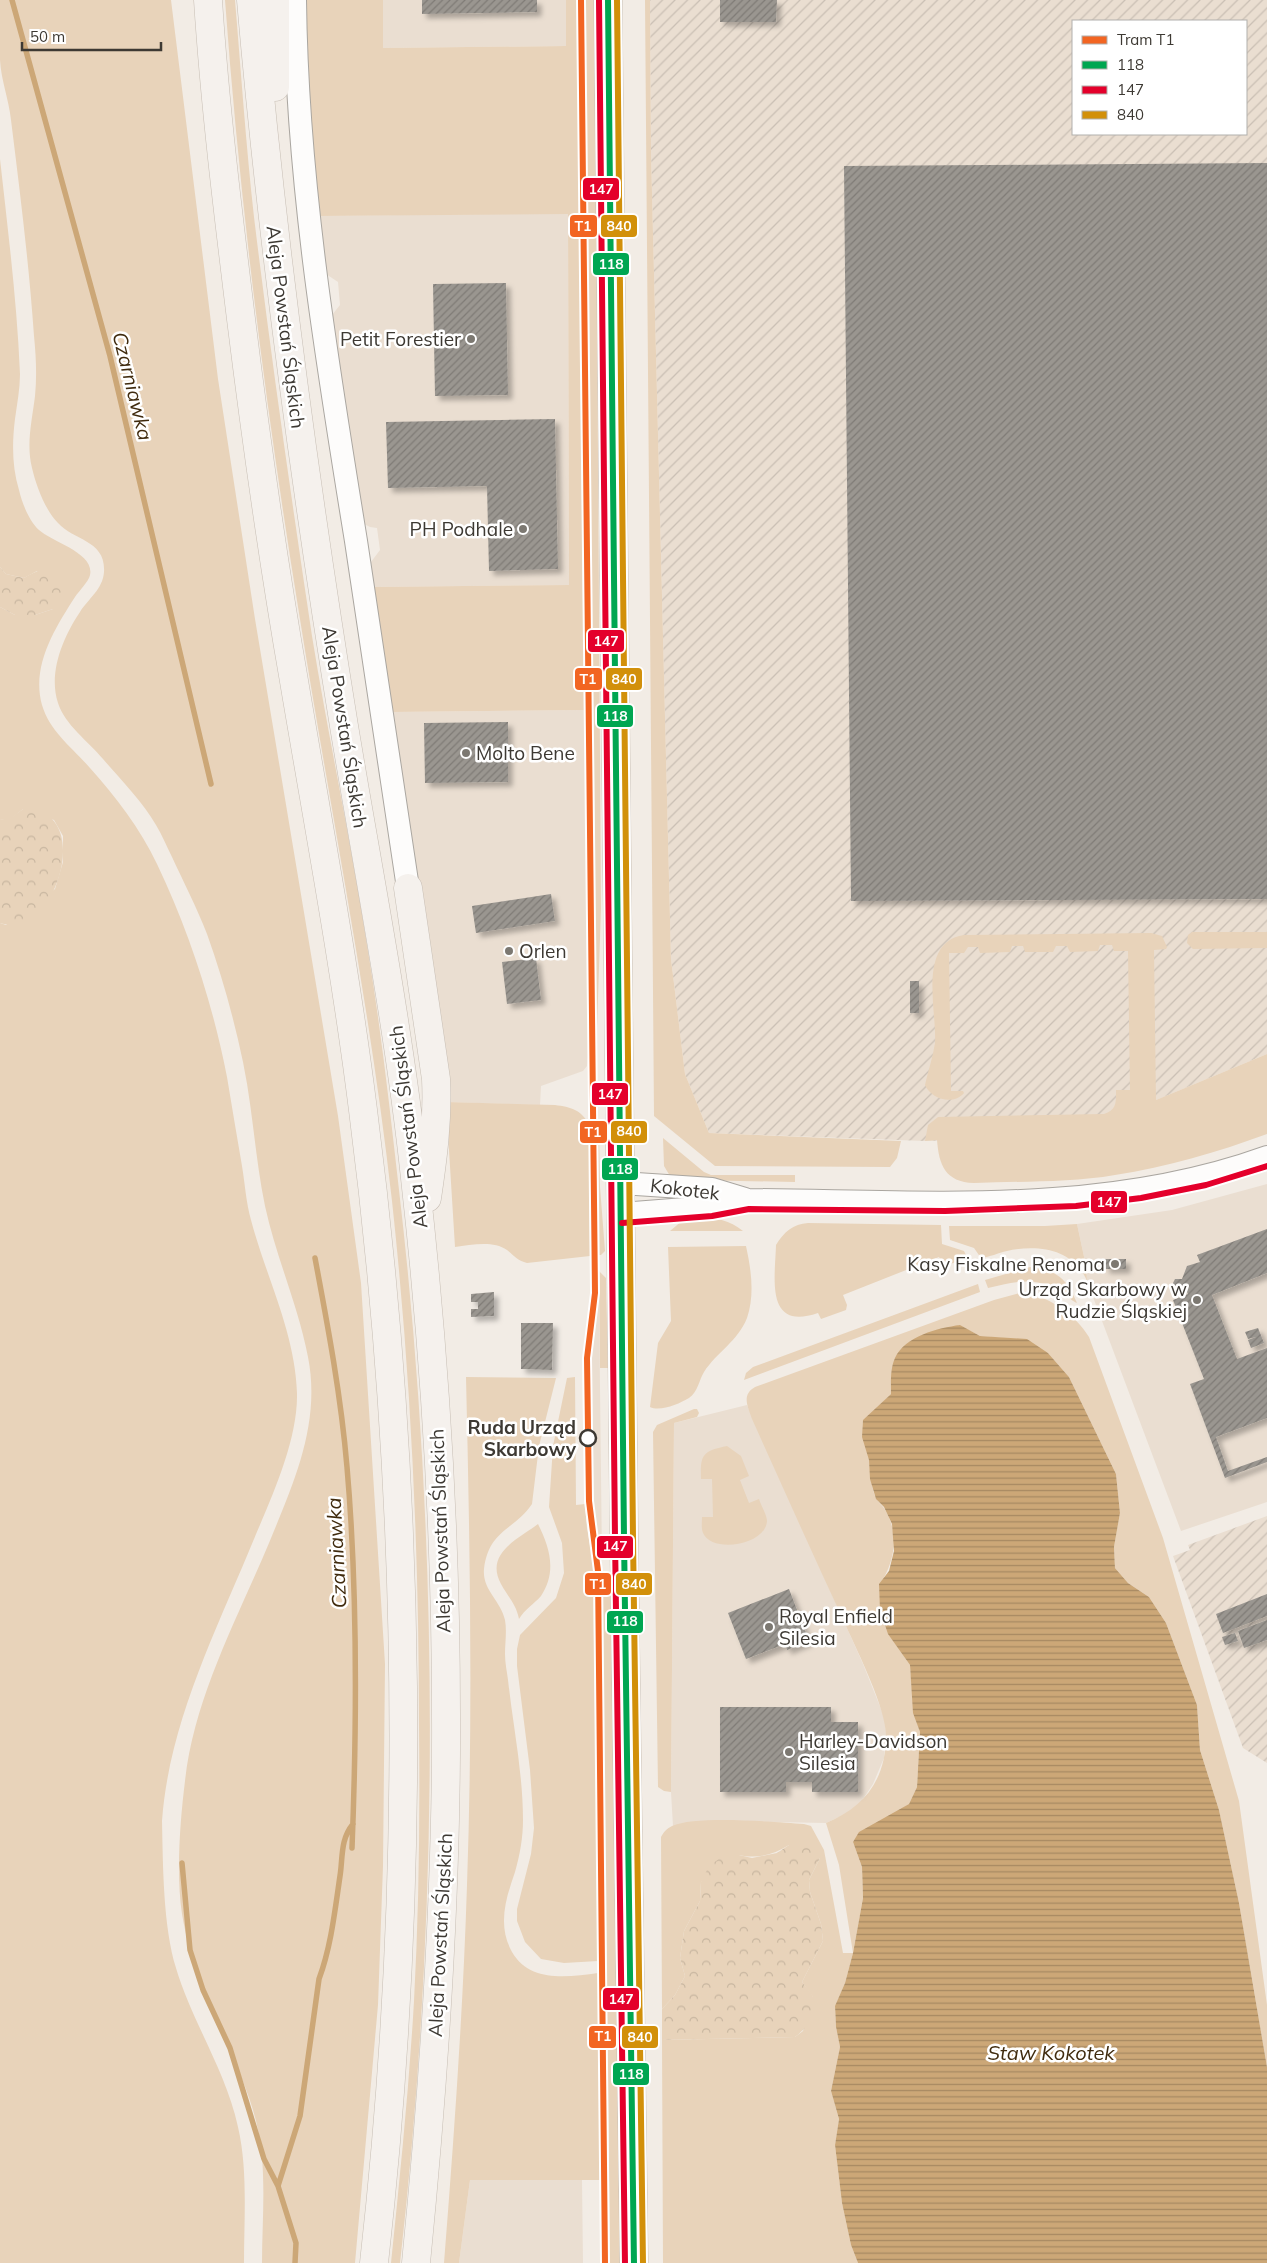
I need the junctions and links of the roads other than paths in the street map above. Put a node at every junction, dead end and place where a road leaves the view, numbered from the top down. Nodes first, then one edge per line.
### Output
1 (190, 0) edge
2 (208, 0) edge
3 (251, 0) edge
4 (275, 0) edge
5 (295, 0) edge
6 (608, 0) edge
7 (229, 222) junction
8 (276, 254) junction
9 (408, 888) joint
10 (1267, 1157) edge
11 (621, 1183) junction
12 (748, 1200) junction
13 (621, 1214) junction
14 (421, 1234) junction
15 (374, 2263) edge
16 (416, 2263) edge
17 (634, 2263) edge

1 - 7 main road
2 - 7 main road
3 - 8 main road, Aleja Powstań Śląskich
4 - 8 main road
5 - 9 street
6 - 11 main road
7 - 15 main road
8 - 14 main road, Aleja Powstań Śląskich
9 - 14 main road
10 - 12 street, Kokotek
11 - 12 street, Kokotek
11 - 13 main road
12 - 13 street, Kokotek
13 - 17 main road
14 - 16 main road, Aleja Powstań Śląskich

